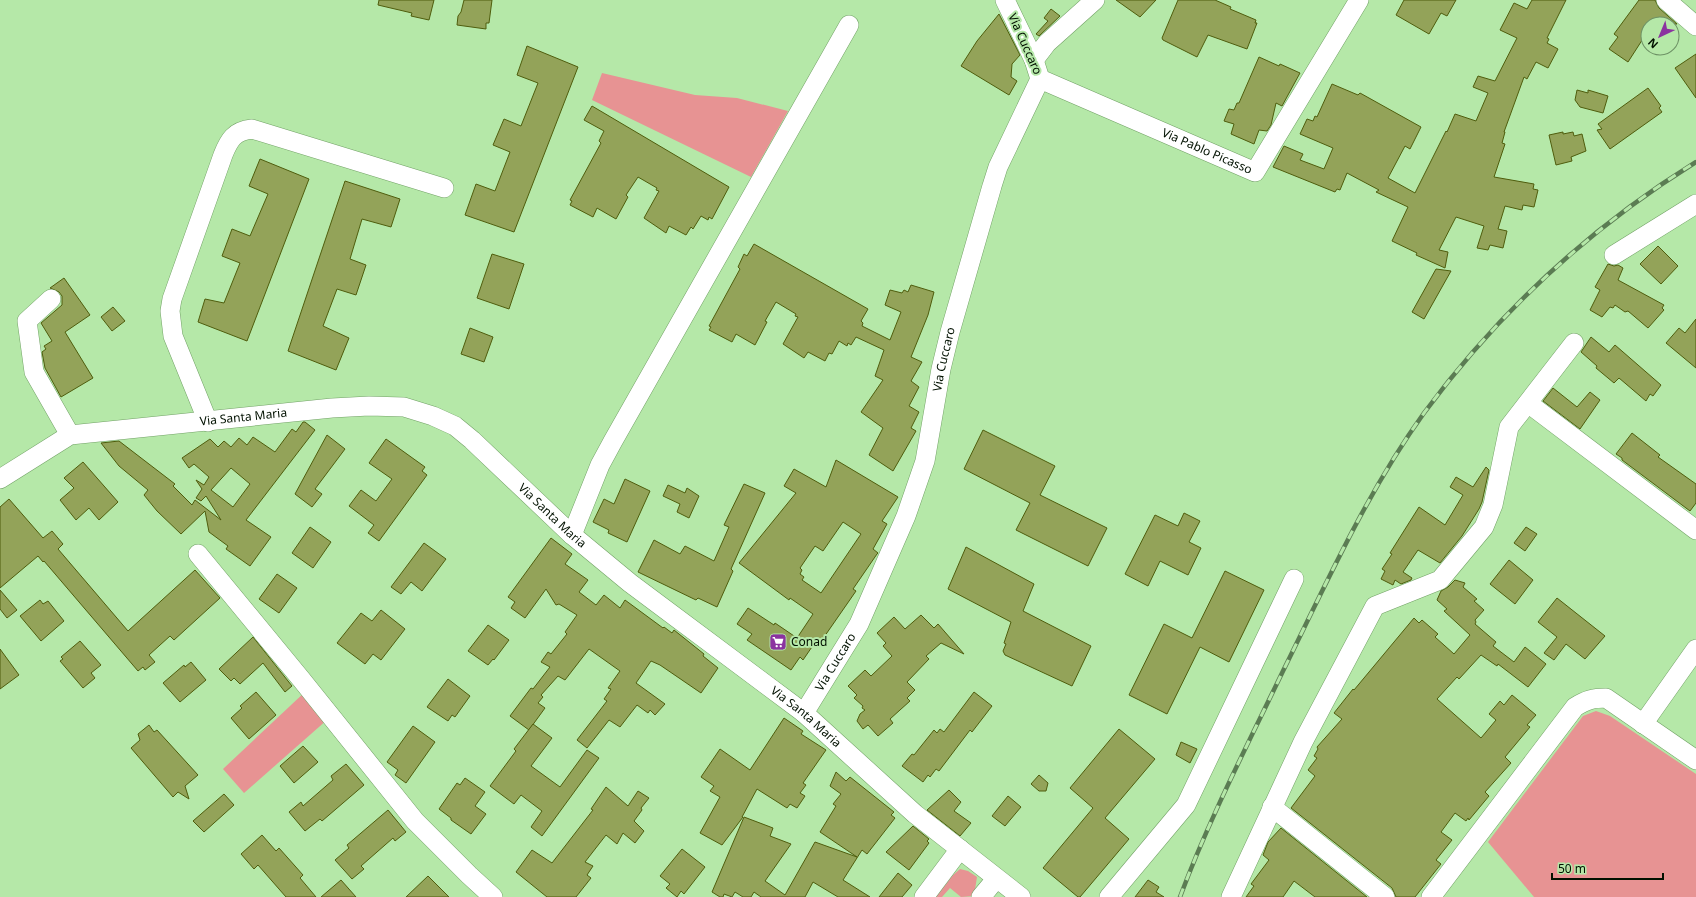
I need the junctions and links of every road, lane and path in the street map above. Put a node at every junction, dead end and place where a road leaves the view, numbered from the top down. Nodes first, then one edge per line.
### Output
1 (1005, 0) edge
2 (1095, 0) edge
3 (1359, 0) edge
4 (1666, 0) edge
5 (849, 25) dead end
6 (1696, 26) edge
7 (1034, 60) junction
8 (1040, 79) junction
9 (444, 188) dead end
10 (1696, 204) edge
11 (1614, 255) dead end
12 (51, 299) dead end
13 (1574, 343) dead end
14 (1528, 403) junction
15 (208, 422) junction
16 (70, 435) junction
17 (3, 470) edge
18 (1696, 530) edge
19 (572, 535) junction
20 (198, 554) dead end
21 (1294, 579) dead end
22 (1696, 650) edge
23 (804, 713) junction
24 (1643, 724) junction
25 (1696, 760) edge
26 (1272, 807) junction
27 (960, 849) junction
28 (996, 879) junction
29 (493, 897) edge
30 (924, 897) edge
31 (981, 897) edge
32 (1021, 897) edge
33 (1109, 897) edge
34 (1231, 897) edge
35 (1386, 897) edge
36 (1431, 897) edge

1 - 7 street, Via Cuccaro
2 - 7 street
3 - 8 street, Via Pablo Picasso
4 - 6 street
5 - 19 street
7 - 8 street, Via Cuccaro
8 - 23 street, Via Cuccaro
9 - 15 street
10 - 11 street
12 - 16 street
13 - 14 street
14 - 18 street
14 - 26 street
15 - 16 street, Via Santa Maria
15 - 19 street, Via Santa Maria
16 - 17 street, Via Santa Maria
19 - 23 street, Via Santa Maria
20 - 29 street
21 - 33 street
22 - 24 street
23 - 27 street, Via Santa Maria
24 - 25 street
24 - 36 street
26 - 34 street
26 - 35 street
27 - 28 street, Via Santa Maria
27 - 30 street
28 - 31 street
28 - 32 street, Via Santa Maria

